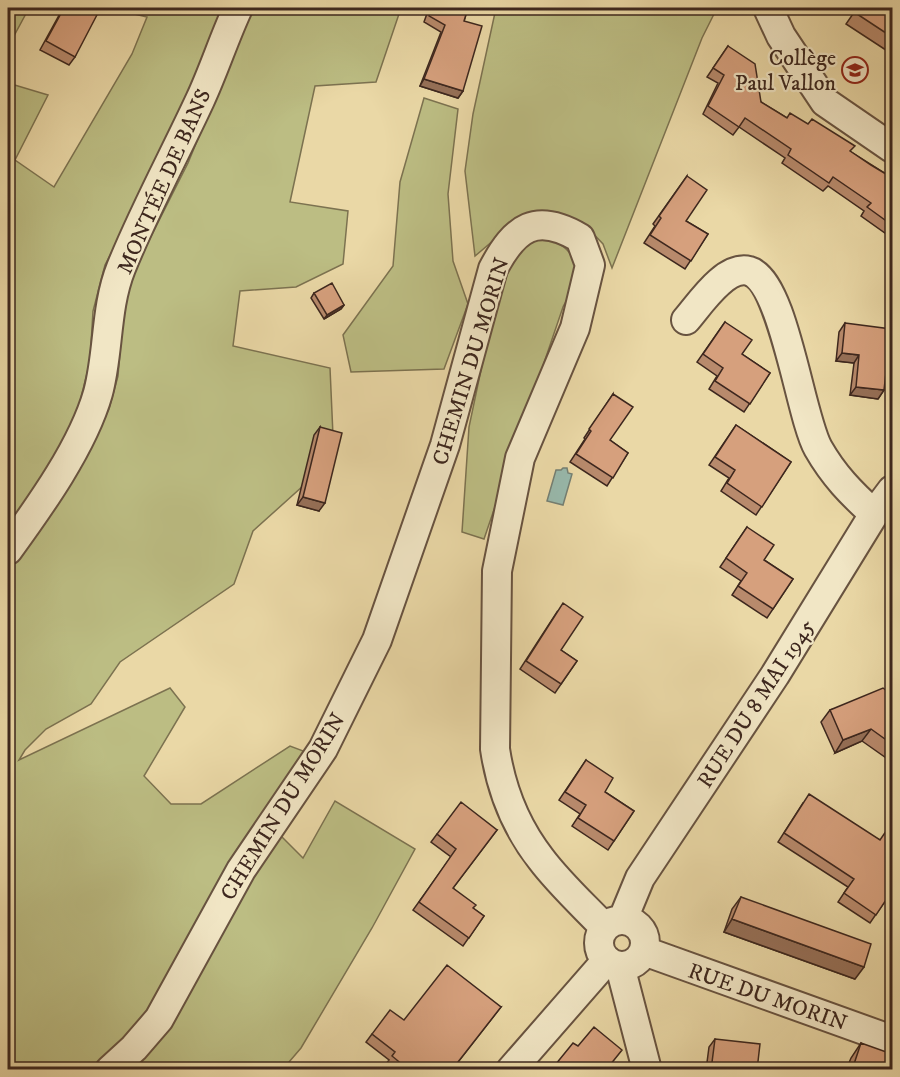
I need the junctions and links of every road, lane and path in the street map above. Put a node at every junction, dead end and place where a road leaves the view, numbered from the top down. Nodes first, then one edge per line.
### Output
1 (238, 8) edge
2 (768, 8) edge
3 (892, 148) edge
4 (686, 320) dead end
5 (892, 489) edge
6 (874, 514) junction
7 (8, 550) edge
8 (613, 923) junction
9 (644, 951) junction
10 (613, 963) junction
11 (892, 1040) edge
12 (110, 1070) edge
13 (511, 1070) edge
14 (647, 1070) edge

1 - 7 street, MONTÉE DE BANS
2 - 3 street
4 - 6 street
5 - 6 street, RUE DU 8 MAI 1945
6 - 8 street, RUE DU 8 MAI 1945
8 - 9 street
8 - 10 street
8 - 12 street, CHEMIN DU MORIN
9 - 10 street
9 - 11 street, RUE DU MORIN
10 - 13 street
10 - 14 street

